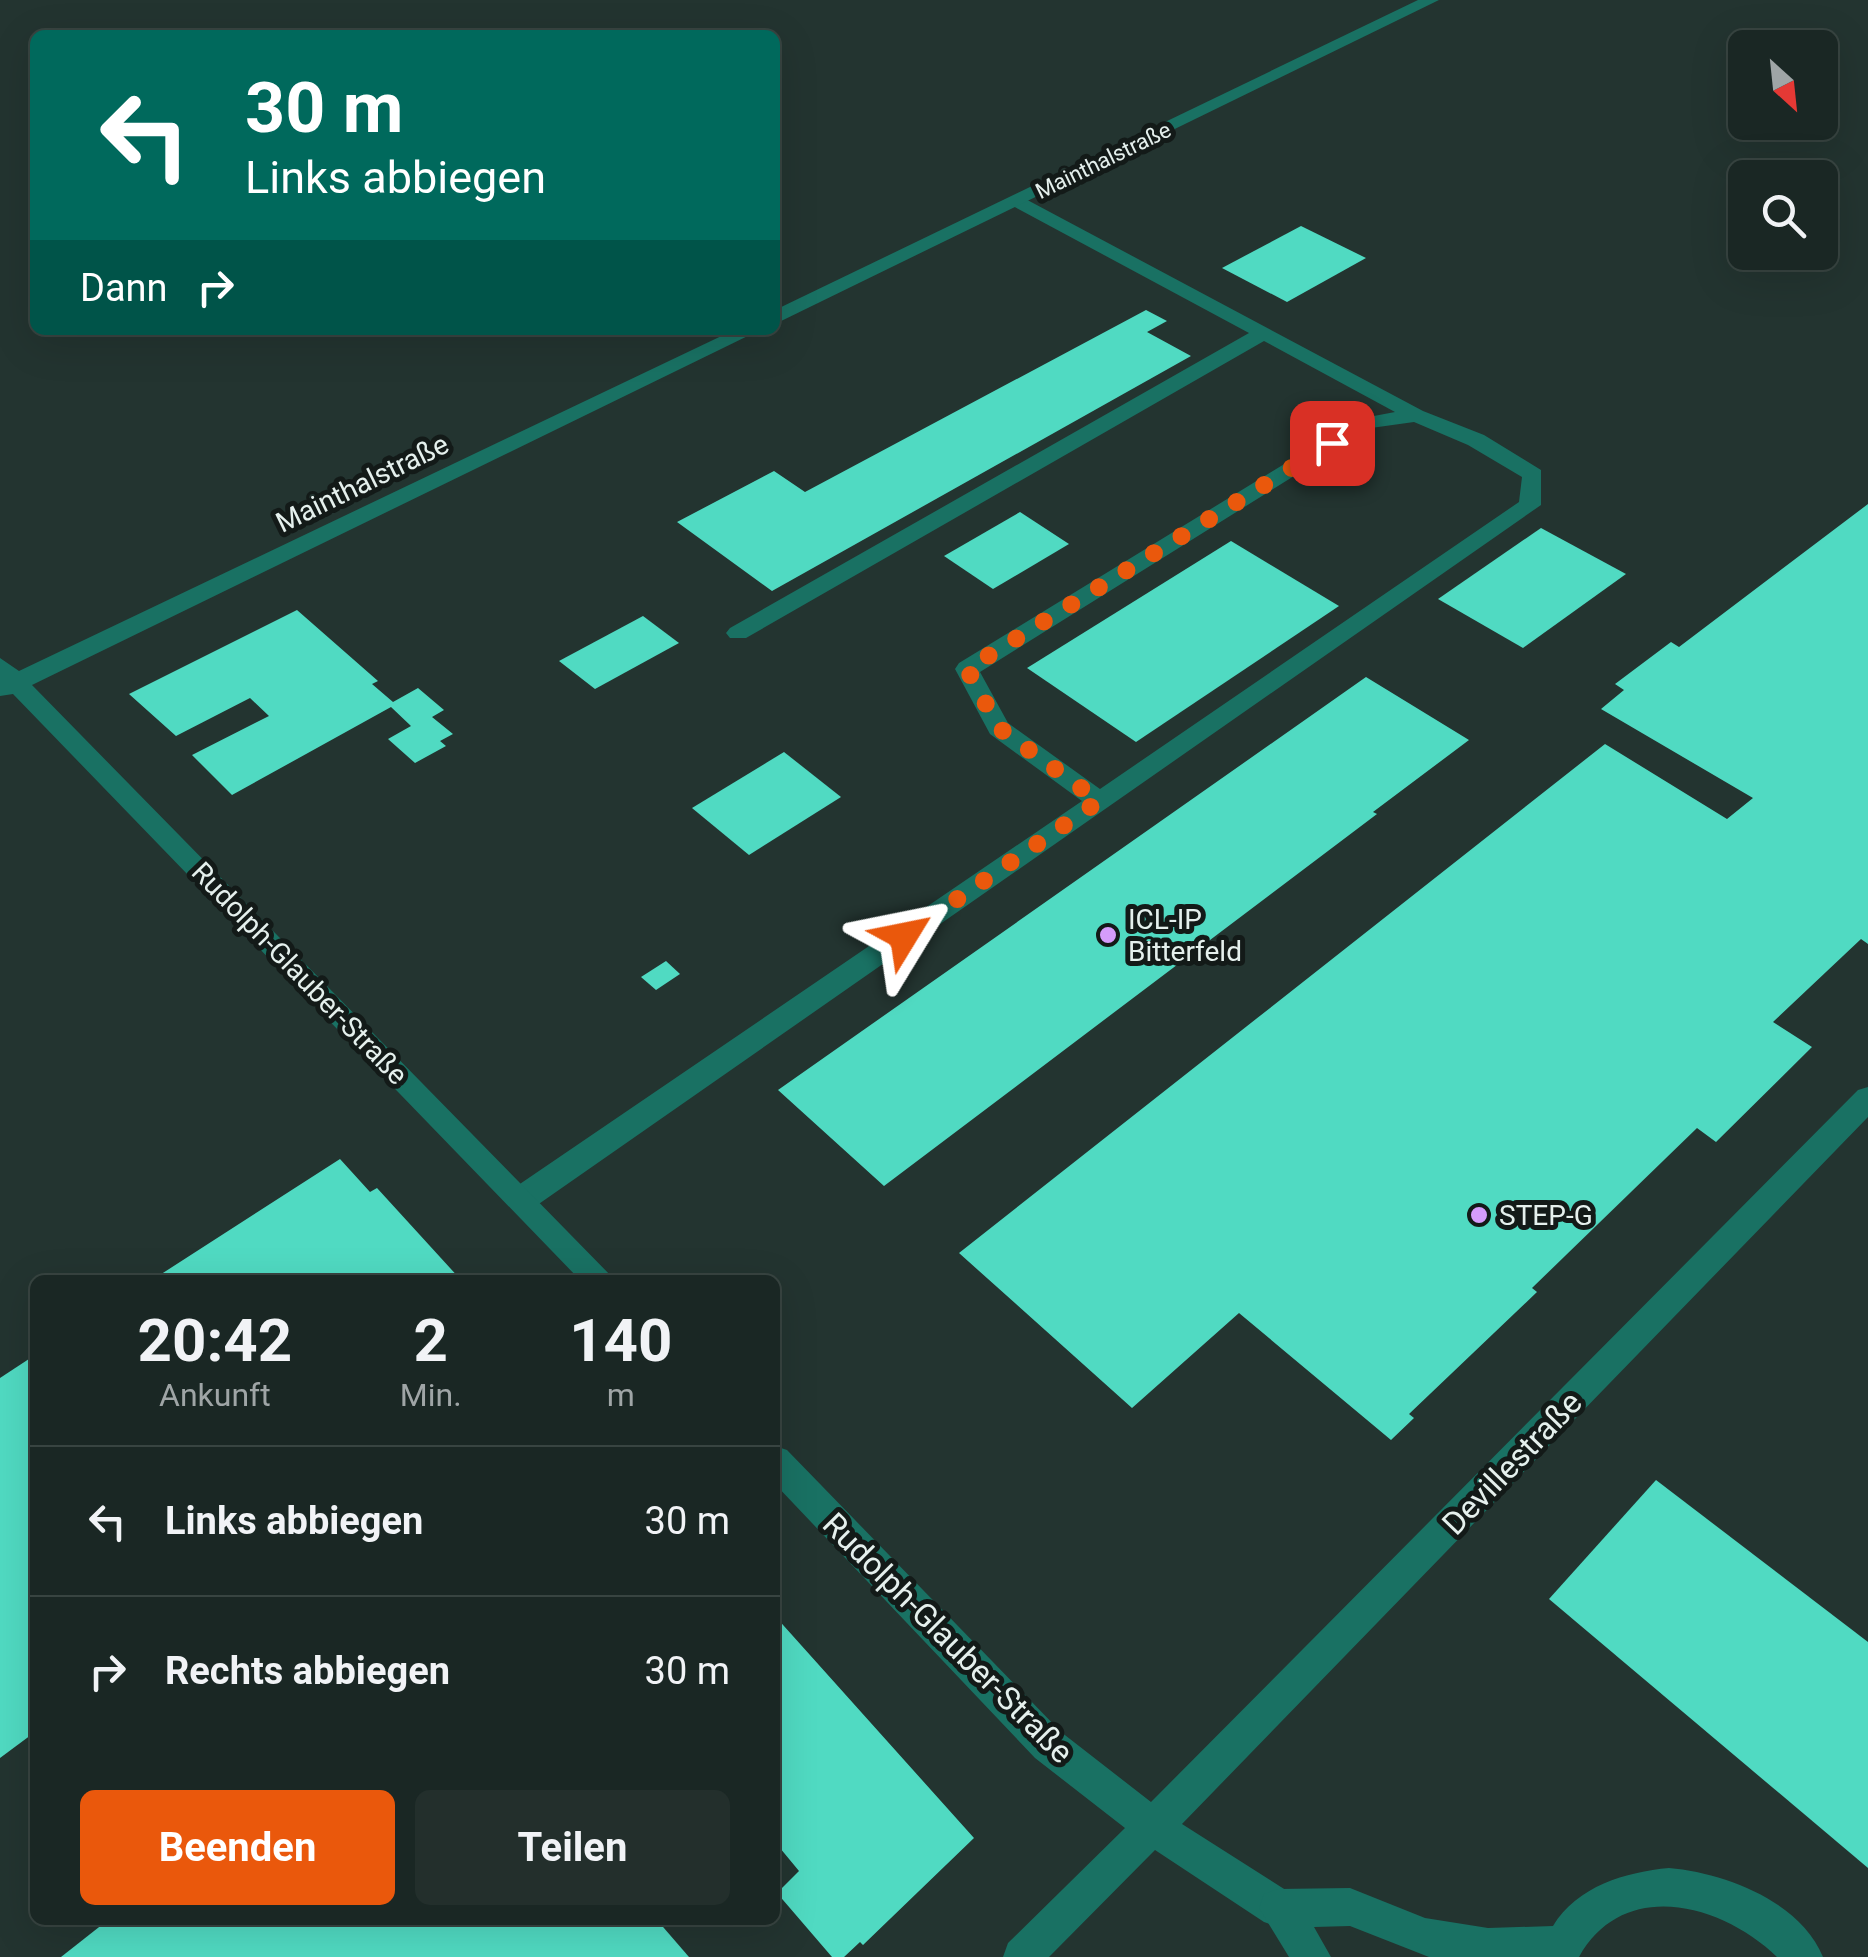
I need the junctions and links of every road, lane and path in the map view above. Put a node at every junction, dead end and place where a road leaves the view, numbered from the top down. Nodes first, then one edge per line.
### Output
1 (1431, 0) edge
2 (1018, 201) junction
3 (780, 316) edge
4 (739, 335) edge
5 (1260, 335) junction
6 (1416, 415) junction
7 (738, 633) dead end
8 (5, 679) edge
9 (1099, 801) junction
10 (1868, 1098) edge
11 (522, 1199) junction
12 (595, 1275) edge
13 (780, 1467) edge
14 (1153, 1827) junction
15 (1278, 1908) junction
16 (1560, 1951) edge
17 (1022, 1957) edge
18 (1312, 1957) edge
19 (1804, 1957) edge

1 - 2 street, Mainthalstraße
2 - 3 street, Mainthalstraße
2 - 5 street
4 - 8 street, Mainthalstraße
5 - 6 street
5 - 7 street
6 - 9 street
6 - 9 street
8 - 11 street, Rudolph-Glauber-Straße
9 - 11 street
10 - 14 street, Devillestraße
11 - 12 street, Rudolph-Glauber-Straße
13 - 14 street, Rudolph-Glauber-Straße
14 - 15 street, Rudolph-Glauber-Straße
14 - 17 street, Devillestraße
15 - 16 street
15 - 18 street, Rudolph-Glauber-Straße
16 - 19 street

